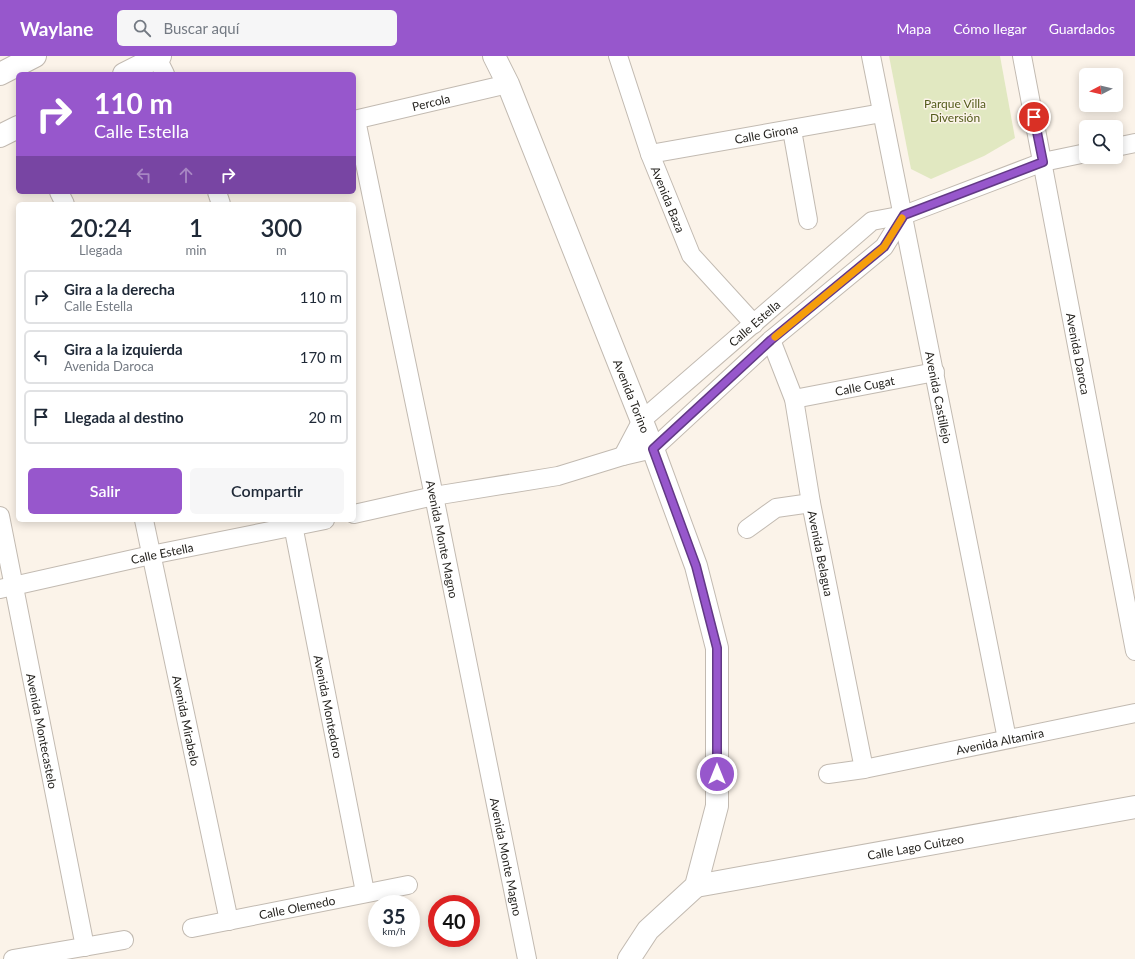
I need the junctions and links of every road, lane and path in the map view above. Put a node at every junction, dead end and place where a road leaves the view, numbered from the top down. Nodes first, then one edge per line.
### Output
1 (34, 56) edge
2 (494, 56) edge
3 (618, 56) edge
4 (871, 56) edge
5 (1022, 56) edge
6 (161, 62) edge
7 (130, 72) edge
8 (0, 74) edge
9 (508, 84) junction
10 (882, 114) junction
11 (356, 120) edge
12 (356, 125) edge
13 (16, 128) edge
14 (792, 130) junction
15 (0, 136) edge
16 (1135, 143) edge
17 (1123, 146) edge
18 (650, 154) junction
19 (1079, 154) edge
20 (1043, 162) junction
21 (904, 215) junction
22 (808, 220) dead end
23 (754, 324) junction
24 (771, 340) junction
25 (935, 372) junction
26 (794, 399) junction
27 (642, 420) junction
28 (653, 449) junction
29 (623, 456) junction
30 (434, 496) junction
31 (811, 503) junction
32 (356, 514) edge
33 (0, 516) edge
34 (144, 522) edge
35 (304, 522) edge
36 (293, 523) edge
37 (747, 529) dead end
38 (151, 556) junction
39 (7, 588) edge
40 (1135, 651) edge
41 (1135, 713) edge
42 (1007, 739) junction
43 (864, 769) junction
44 (828, 774) dead end
45 (1135, 807) edge
46 (408, 885) dead end
47 (696, 886) junction
48 (365, 892) junction
49 (229, 921) junction
50 (192, 928) dead end
51 (124, 940) dead end
52 (85, 947) junction
53 (13, 959) edge
54 (527, 959) edge
55 (629, 959) edge

1 - 8 street
2 - 9 street, Avenida Torino
3 - 18 street, Avenida Baza
4 - 10 street, Avenida Castillejo
5 - 20 street, Avenida Daroca
6 - 7 street
9 - 11 street, Percola
9 - 27 street, Avenida Torino
10 - 14 street, Calle Girona
10 - 21 street, Avenida Castillejo
12 - 30 street, Avenida Monte Magno
13 - 15 street
14 - 18 street, Calle Girona
14 - 22 street
16 - 17 street
18 - 23 street, Avenida Baza
19 - 20 street, Calle Estella
20 - 21 street, Calle Estella
20 - 40 street, Avenida Daroca
21 - 23 street, Calle Estella
21 - 24 street, Calle Estella
21 - 25 street, Avenida Castillejo
23 - 27 street, Calle Estella
24 - 26 street, Avenida Belagua
24 - 28 street, Calle Estella
25 - 26 street, Calle Cugat
25 - 42 street, Avenida Castillejo
26 - 31 street, Avenida Belagua
27 - 28 street, Avenida Torino
27 - 29 street, Calle Estella
28 - 29 street, Calle Estella
28 - 47 street, Avenida Torino
29 - 30 street, Calle Estella
30 - 32 street, Calle Estella
30 - 54 street, Avenida Monte Magno
31 - 37 street
31 - 43 street, Avenida Belagua
33 - 39 street, Avenida Montecastelo
34 - 38 street, Avenida Mirabelo
35 - 36 street, Calle Estella
36 - 38 street, Calle Estella
36 - 48 street, Avenida Montedoro
38 - 39 street, Calle Estella
38 - 49 street, Avenida Mirabelo
39 - 52 street, Avenida Montecastelo
41 - 42 street, Avenida Altamira
42 - 43 street, Avenida Altamira
43 - 44 street, Avenida Altamira
45 - 47 street, Calle Lago Cuitzeo
46 - 48 street, Calle Olemedo
47 - 55 street
48 - 49 street, Calle Olemedo
49 - 50 street, Calle Olemedo
51 - 52 street
52 - 53 street

